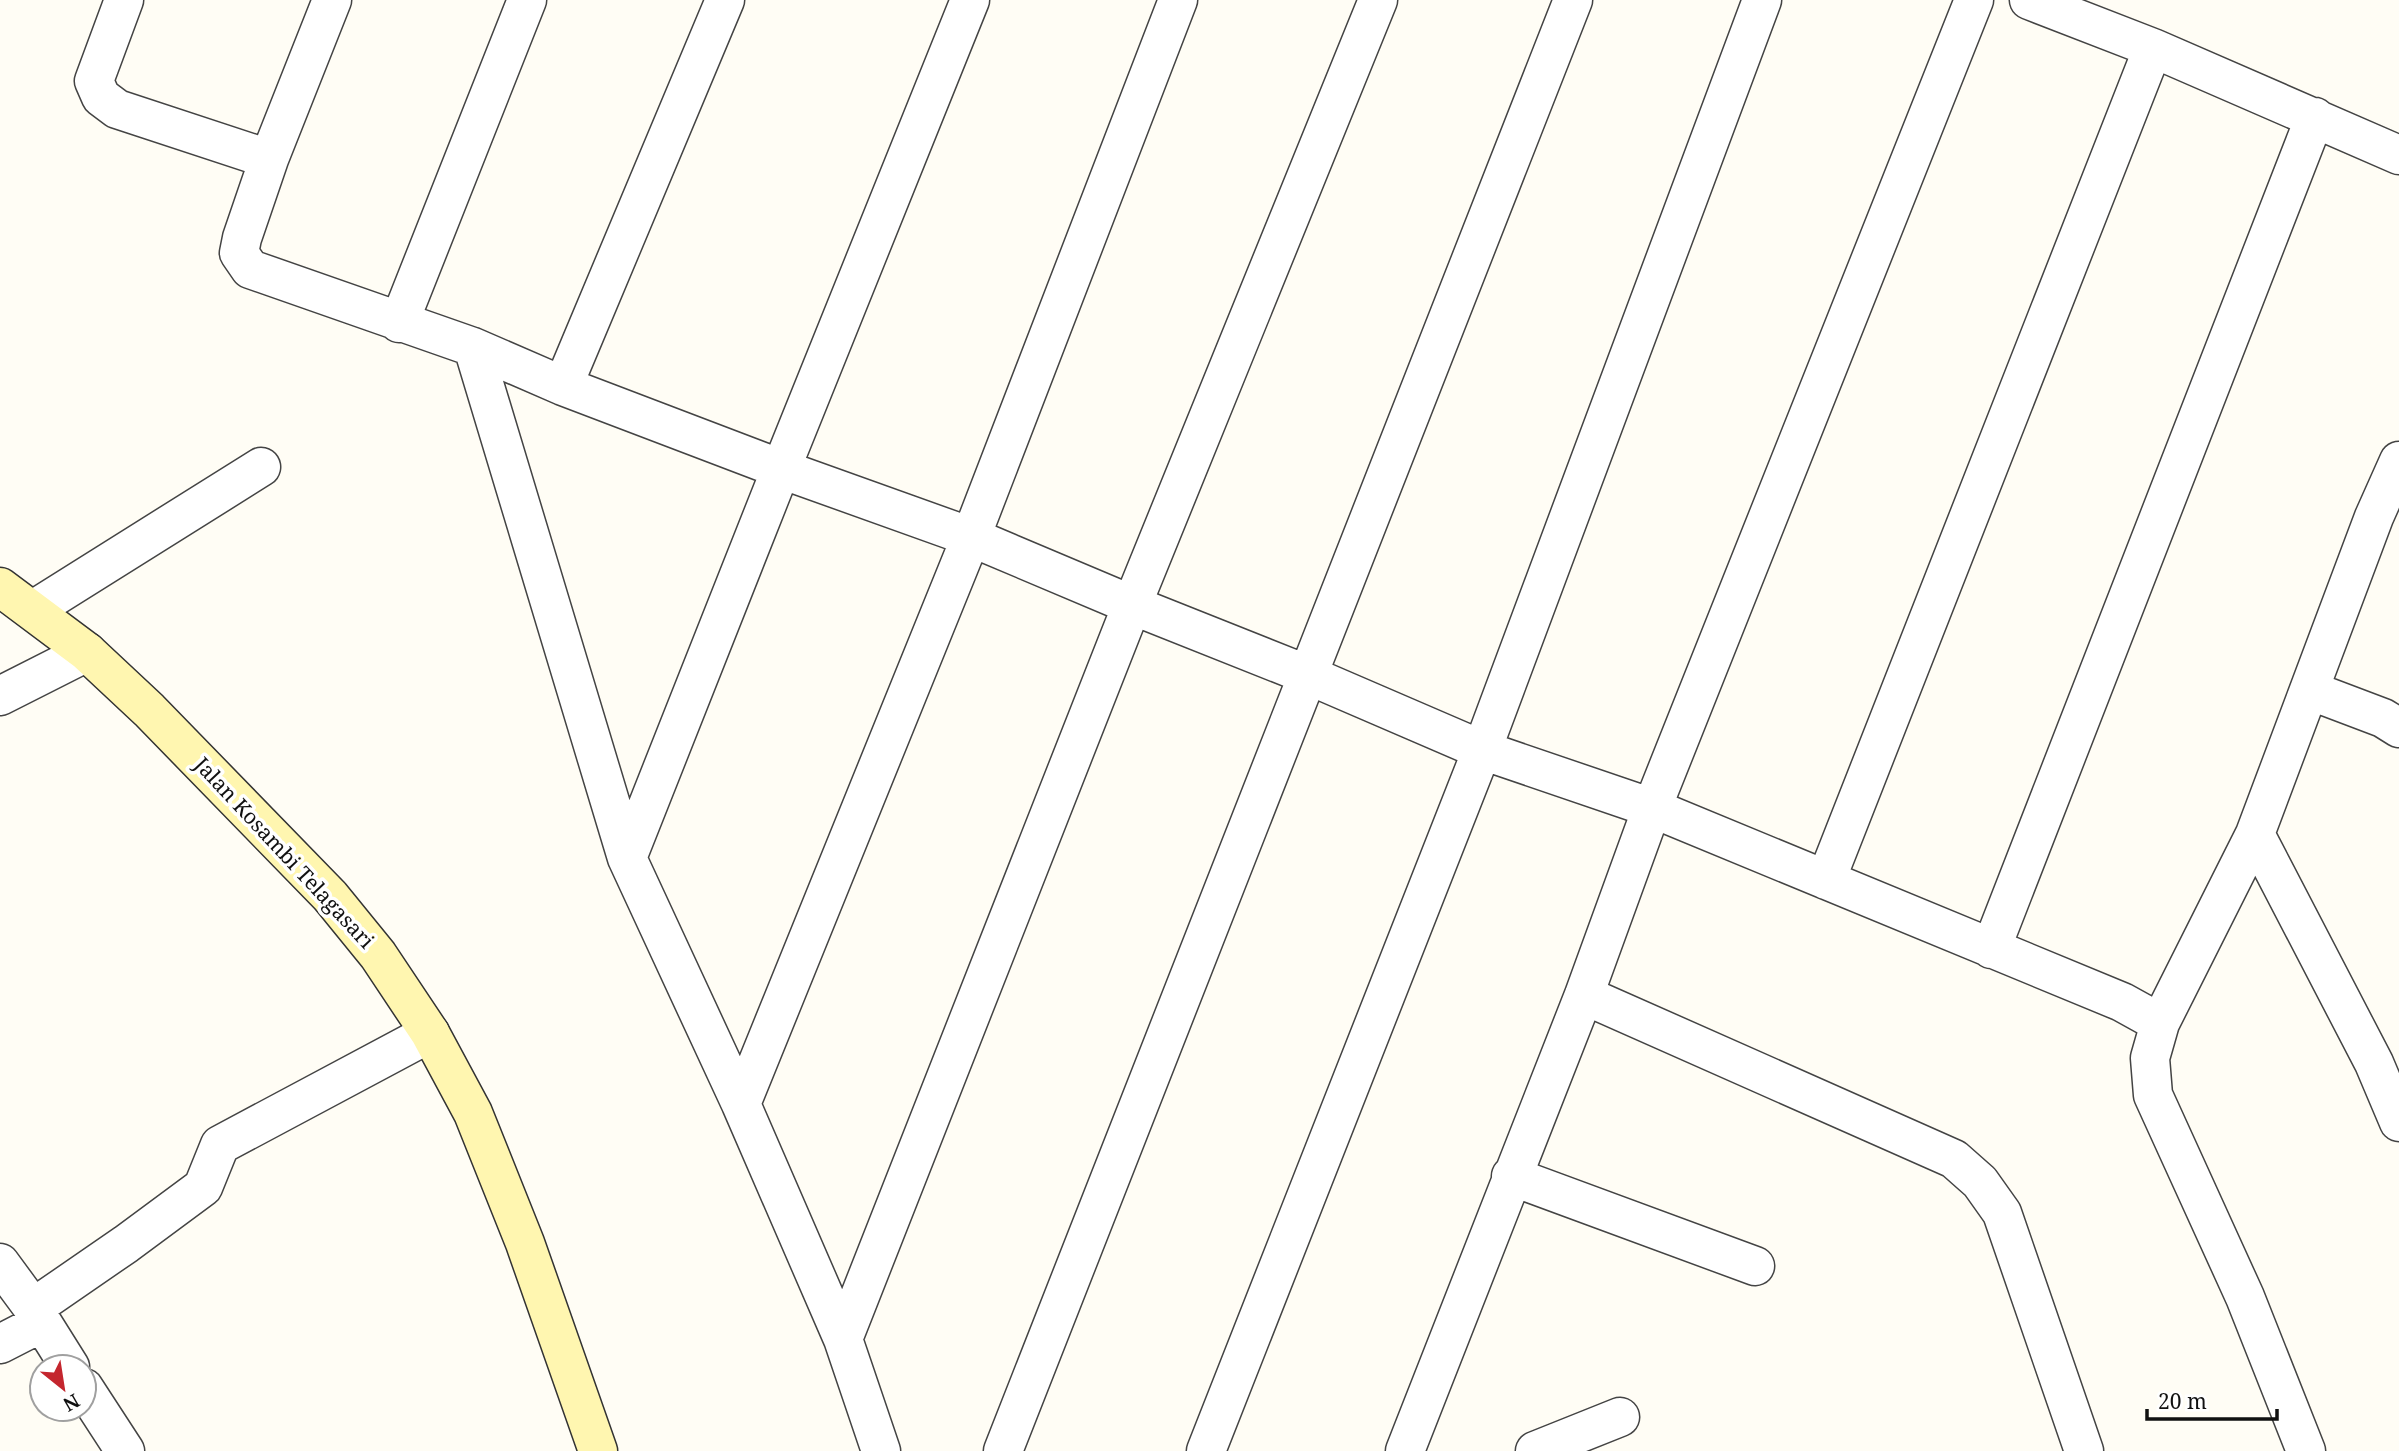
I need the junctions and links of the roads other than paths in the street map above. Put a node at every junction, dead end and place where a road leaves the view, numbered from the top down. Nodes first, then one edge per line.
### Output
1 (124, 0) edge
2 (332, 0) edge
3 (527, 0) edge
4 (725, 0) edge
5 (970, 0) edge
6 (1178, 0) edge
7 (1378, 0) edge
8 (1573, 0) edge
9 (1762, 0) edge
10 (1974, 0) edge
11 (2029, 0) edge
12 (2153, 48) junction
13 (2315, 117) junction
14 (2399, 155) edge
15 (269, 159) junction
16 (399, 323) junction
17 (473, 347) junction
18 (563, 386) junction
19 (2399, 461) edge
20 (261, 467) dead end
21 (781, 469) junction
22 (2387, 522) edge
23 (971, 537) junction
24 (0, 587) edge
25 (1132, 605) junction
26 (33, 610) junction
27 (87, 652) junction
28 (1308, 675) junction
29 (2309, 690) junction
30 (0, 696) edge
31 (2399, 728) edge
32 (1482, 750) junction
33 (1651, 808) junction
34 (2255, 834) junction
35 (627, 858) junction
36 (1826, 880) junction
37 (1991, 949) junction
38 (1584, 995) junction
39 (2160, 1023) junction
40 (430, 1033) junction
41 (741, 1104) junction
42 (2399, 1122) edge
43 (1511, 1176) junction
44 (0, 1263) edge
45 (1755, 1266) dead end
46 (37, 1315) junction
47 (843, 1339) junction
48 (0, 1344) edge
49 (61, 1353) edge
50 (98, 1410) edge
51 (1620, 1417) dead end
52 (125, 1451) edge
53 (598, 1451) edge
54 (881, 1451) edge
55 (1003, 1451) edge
56 (1206, 1451) edge
57 (1405, 1451) edge
58 (1535, 1451) edge
59 (2084, 1451) edge
60 (2306, 1451) edge

1 - 15 street
2 - 15 street
3 - 16 street
4 - 18 street
5 - 21 street
6 - 23 street
7 - 25 street
8 - 28 street
9 - 32 street
10 - 33 street
11 - 12 street
12 - 13 street
12 - 36 street
13 - 14 street
13 - 37 street
15 - 16 street
16 - 17 street
17 - 18 street
17 - 35 street
18 - 21 street
19 - 22 street
20 - 26 street
21 - 23 street
21 - 35 street
22 - 29 street
23 - 25 street
23 - 41 street
24 - 26 main road, Jalan Kosambi Telagasari
25 - 28 street
25 - 47 street
26 - 27 main road, Jalan Kosambi Telagasari
27 - 30 street
27 - 40 main road, Jalan Kosambi Telagasari
28 - 32 street
28 - 55 street
29 - 31 street
29 - 34 street
32 - 33 street
32 - 56 street
33 - 36 street
33 - 38 street
34 - 39 street
34 - 42 street
35 - 41 street
36 - 37 street
37 - 39 street
38 - 43 street
38 - 59 street
39 - 60 street
40 - 46 street
40 - 53 main road, Jalan Kosambi Telagasari
41 - 47 street
43 - 45 street
43 - 57 street
44 - 46 street
46 - 48 street
46 - 49 street
47 - 54 street
50 - 52 street
51 - 58 street

